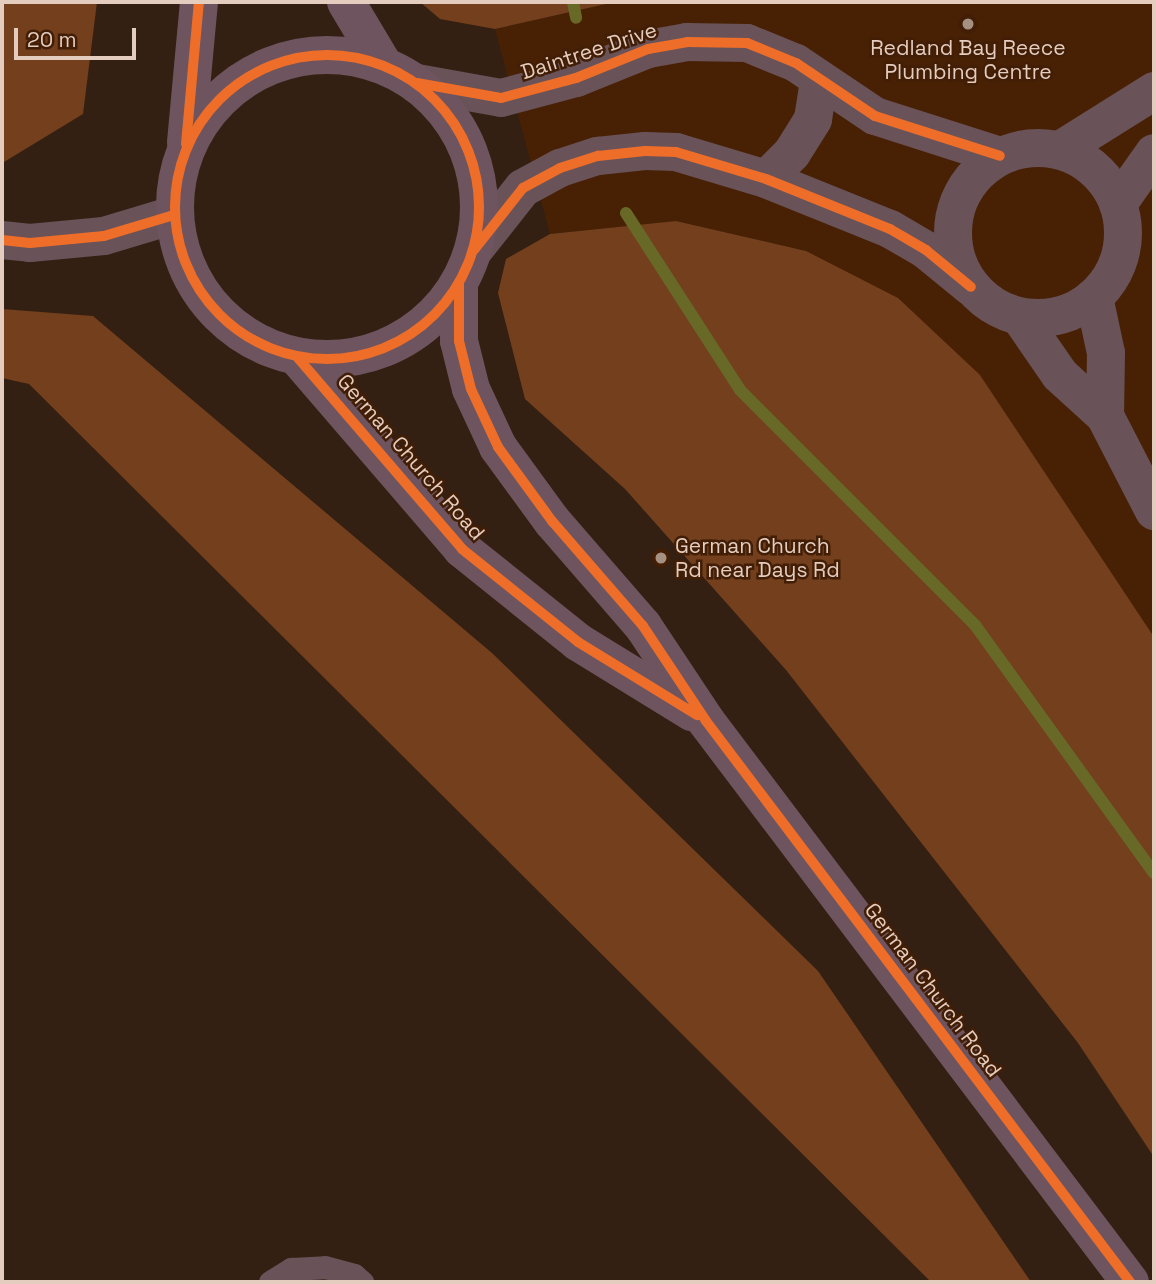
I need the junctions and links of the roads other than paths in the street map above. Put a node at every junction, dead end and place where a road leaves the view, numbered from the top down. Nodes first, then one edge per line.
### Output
1 (199, 2) edge
2 (345, 2) edge
3 (383, 64) junction
4 (819, 80) junction
5 (417, 83) junction
6 (1154, 91) edge
7 (185, 147) junction
8 (1060, 150) junction
9 (1154, 153) edge
10 (1000, 156) junction
11 (766, 179) junction
12 (1118, 204) junction
13 (174, 215) junction
14 (2, 240) edge
15 (466, 267) junction
16 (971, 287) junction
17 (1094, 297) junction
18 (1020, 317) junction
19 (298, 358) junction
20 (1105, 416) junction
21 (1154, 510) edge
22 (706, 721) junction
23 (270, 1282) edge
24 (362, 1282) edge
25 (1130, 1282) edge

1 - 7 street
2 - 3 street
3 - 5 street, German Church Road
3 - 7 street
4 - 5 street, Daintree Drive
4 - 10 street, Daintree Drive
4 - 11 street
5 - 15 street, German Church Road
6 - 8 street
7 - 13 street
8 - 10 street
8 - 12 street
9 - 12 street
10 - 16 street
11 - 15 street
11 - 16 street
12 - 17 street
13 - 14 street
13 - 19 street
15 - 19 street
15 - 22 street, German Church Road
16 - 18 street
17 - 18 street
17 - 20 street
18 - 20 street
19 - 22 street, German Church Road
20 - 21 street
22 - 25 street, German Church Road
23 - 24 lane

